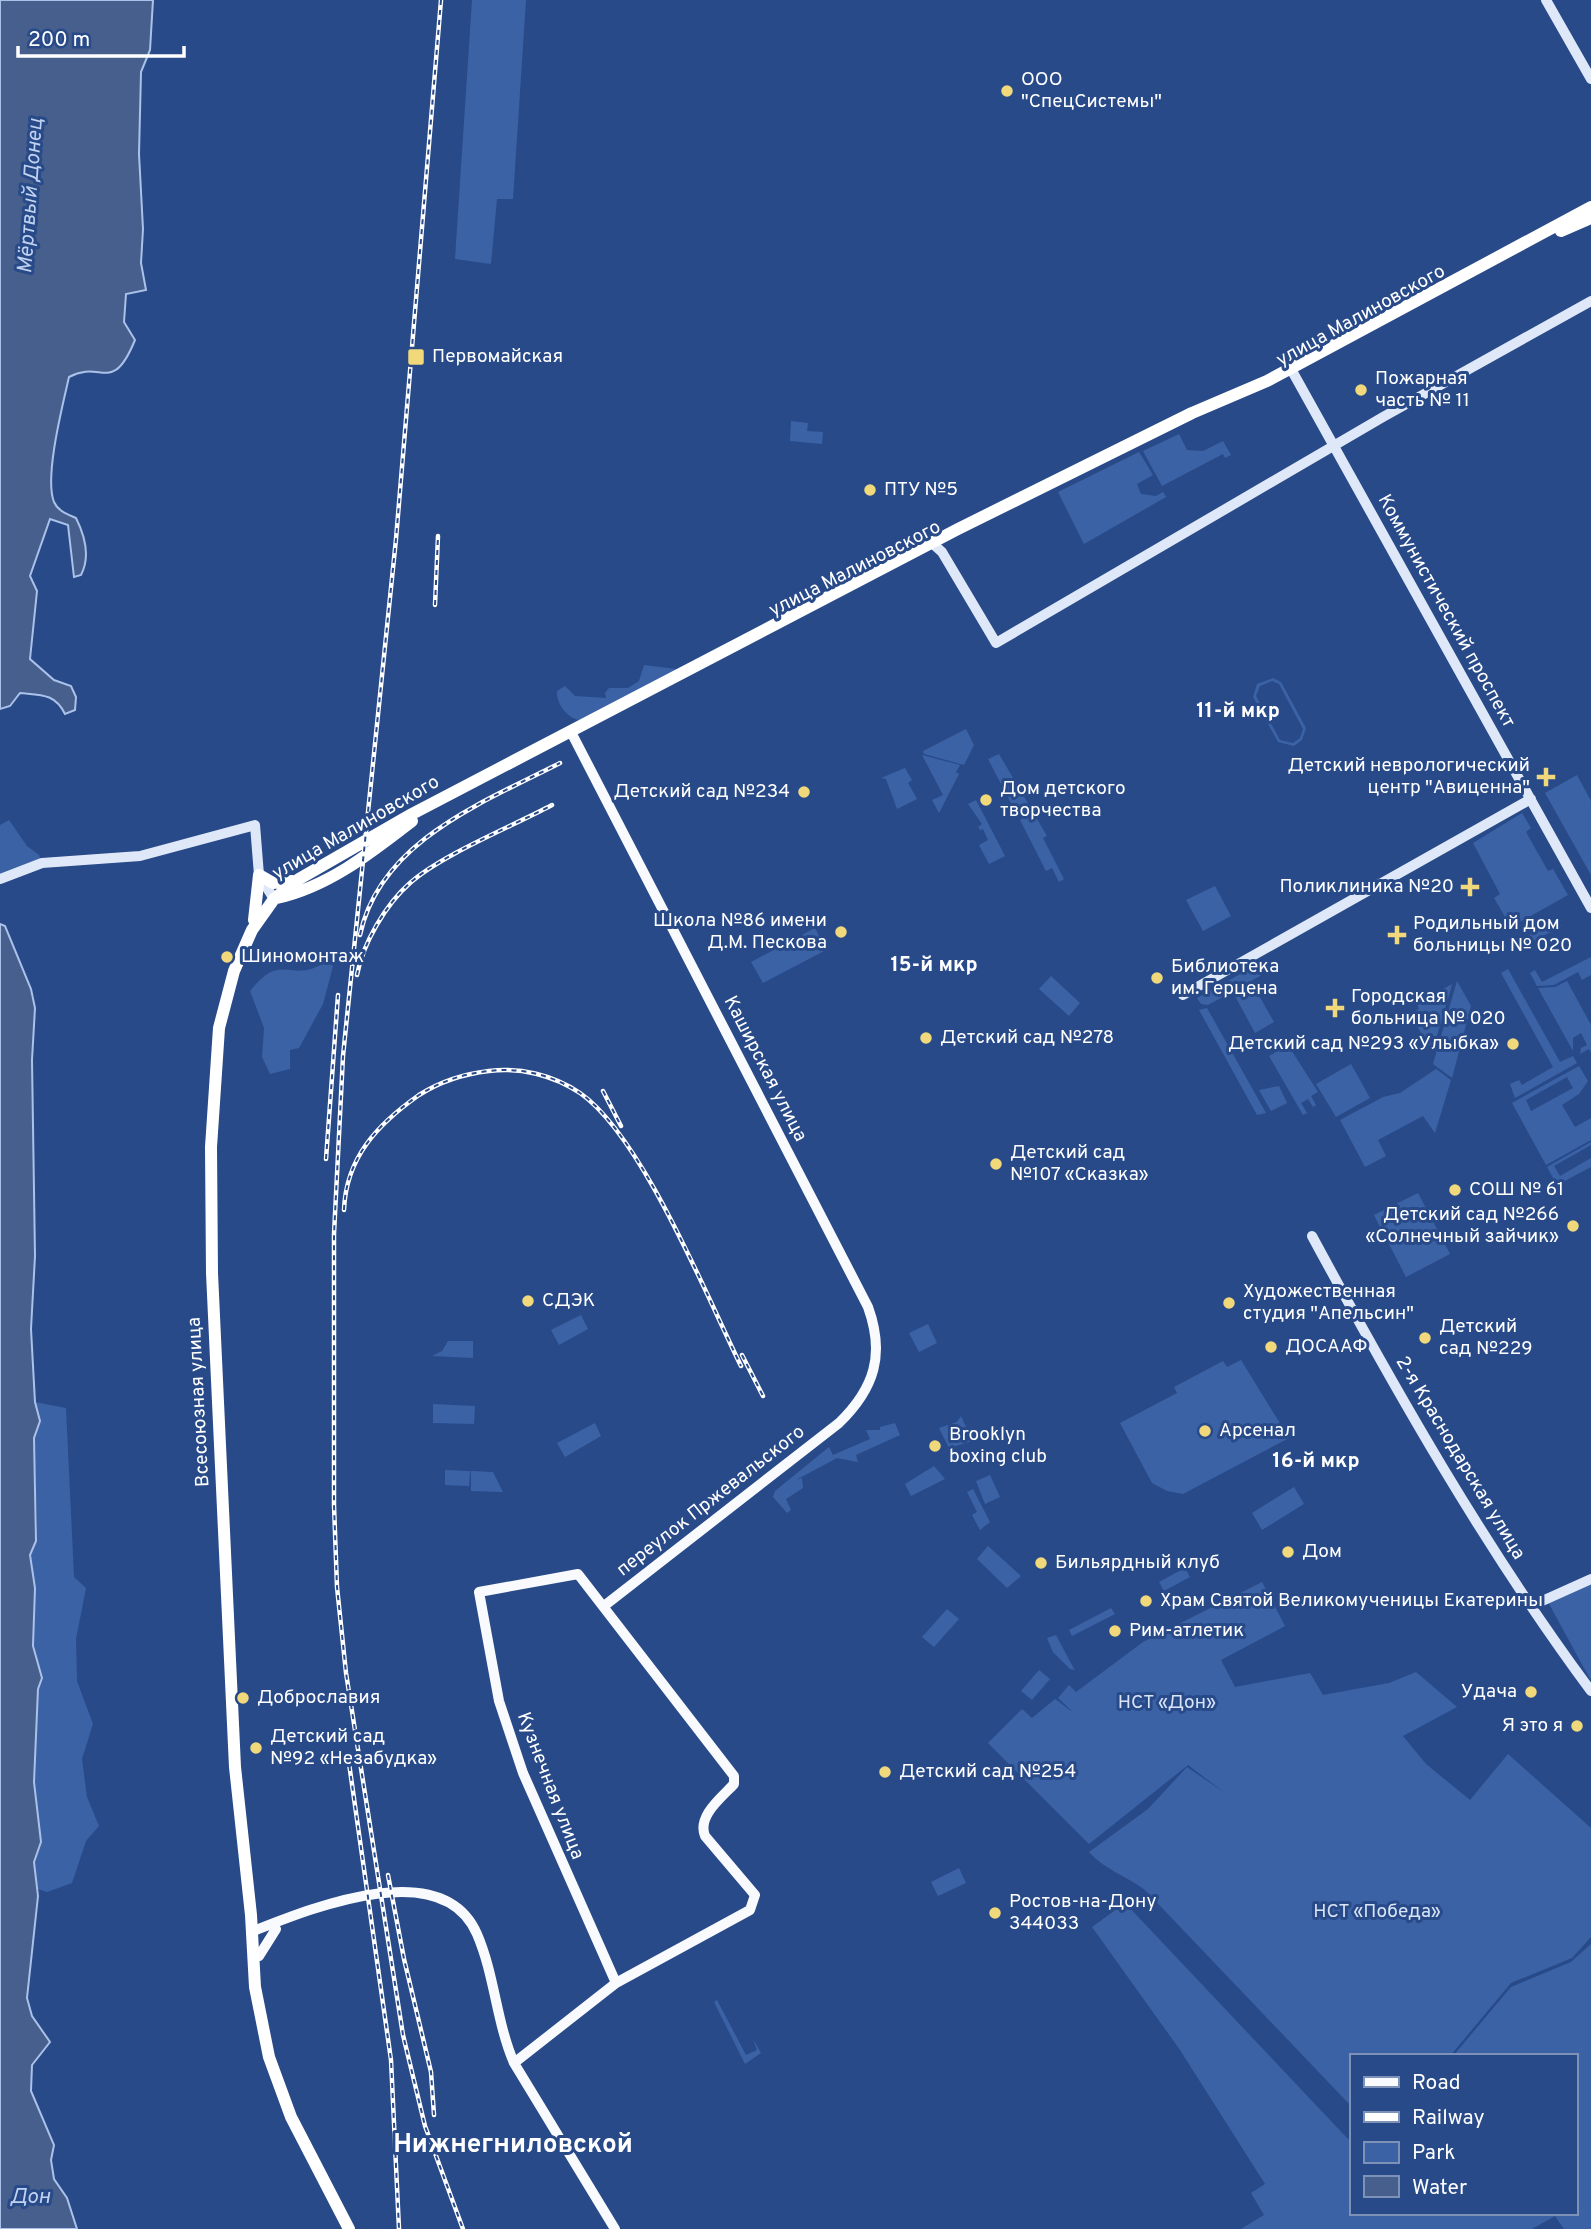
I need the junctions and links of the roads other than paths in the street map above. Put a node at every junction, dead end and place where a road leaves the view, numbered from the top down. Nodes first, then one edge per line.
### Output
1 (1546, 0) edge
2 (1591, 79) edge
3 (1591, 206) edge
4 (1591, 218) edge
5 (1591, 301) edge
6 (1292, 372) junction
7 (1334, 447) junction
8 (935, 545) junction
9 (572, 734) junction
10 (1531, 799) junction
11 (259, 875) junction
12 (0, 879) edge
13 (299, 879) junction
14 (274, 899) junction
15 (1591, 908) edge
16 (252, 930) junction
17 (1183, 995) dead end
18 (1312, 1236) dead end
19 (839, 1423) joint
20 (1591, 1579) edge
21 (604, 1606) junction
22 (1531, 1606) junction
23 (1589, 1686) edge
24 (251, 1915) junction
25 (275, 1926) junction
26 (254, 1935) junction
27 (258, 1956) junction
28 (616, 1983) junction
29 (512, 2064) junction
30 (349, 2229) edge
31 (358, 2229) edge
32 (607, 2229) edge
33 (615, 2229) edge

1 - 2 street
3 - 6 highway, улица Малиновского
4 - 6 highway, улица Малиновского
5 - 7 street
6 - 7 street, Коммунистический проспект
6 - 8 highway, улица Малиновского
7 - 8 street
7 - 10 street, Коммунистический проспект
8 - 9 highway, улица Малиновского
9 - 13 highway, улица Малиновского
9 - 14 highway, улица Малиновского
9 - 19 main road, Каширская улица
10 - 15 street, Коммунистический проспект
10 - 17 street
11 - 12 street
11 - 13 highway
11 - 14 street
11 - 16 highway
13 - 14 highway, улица Малиновского
14 - 16 highway, Всесоюзная улица
16 - 24 highway, Всесоюзная улица
18 - 22 street, 2-я Краснодарская улица
19 - 21 main road, переулок Пржевальского
20 - 22 street
21 - 28 main road
21 - 28 main road, Кузнечная улица
22 - 23 street, 2-я Краснодарская улица
24 - 25 main road
24 - 26 highway, Всесоюзная улица
25 - 26 main road
25 - 27 main road
25 - 29 main road
26 - 27 highway, Всесоюзная улица
26 - 30 highway, Всесоюзная улица
27 - 31 highway, Всесоюзная улица
28 - 29 main road
29 - 32 main road
29 - 33 main road

